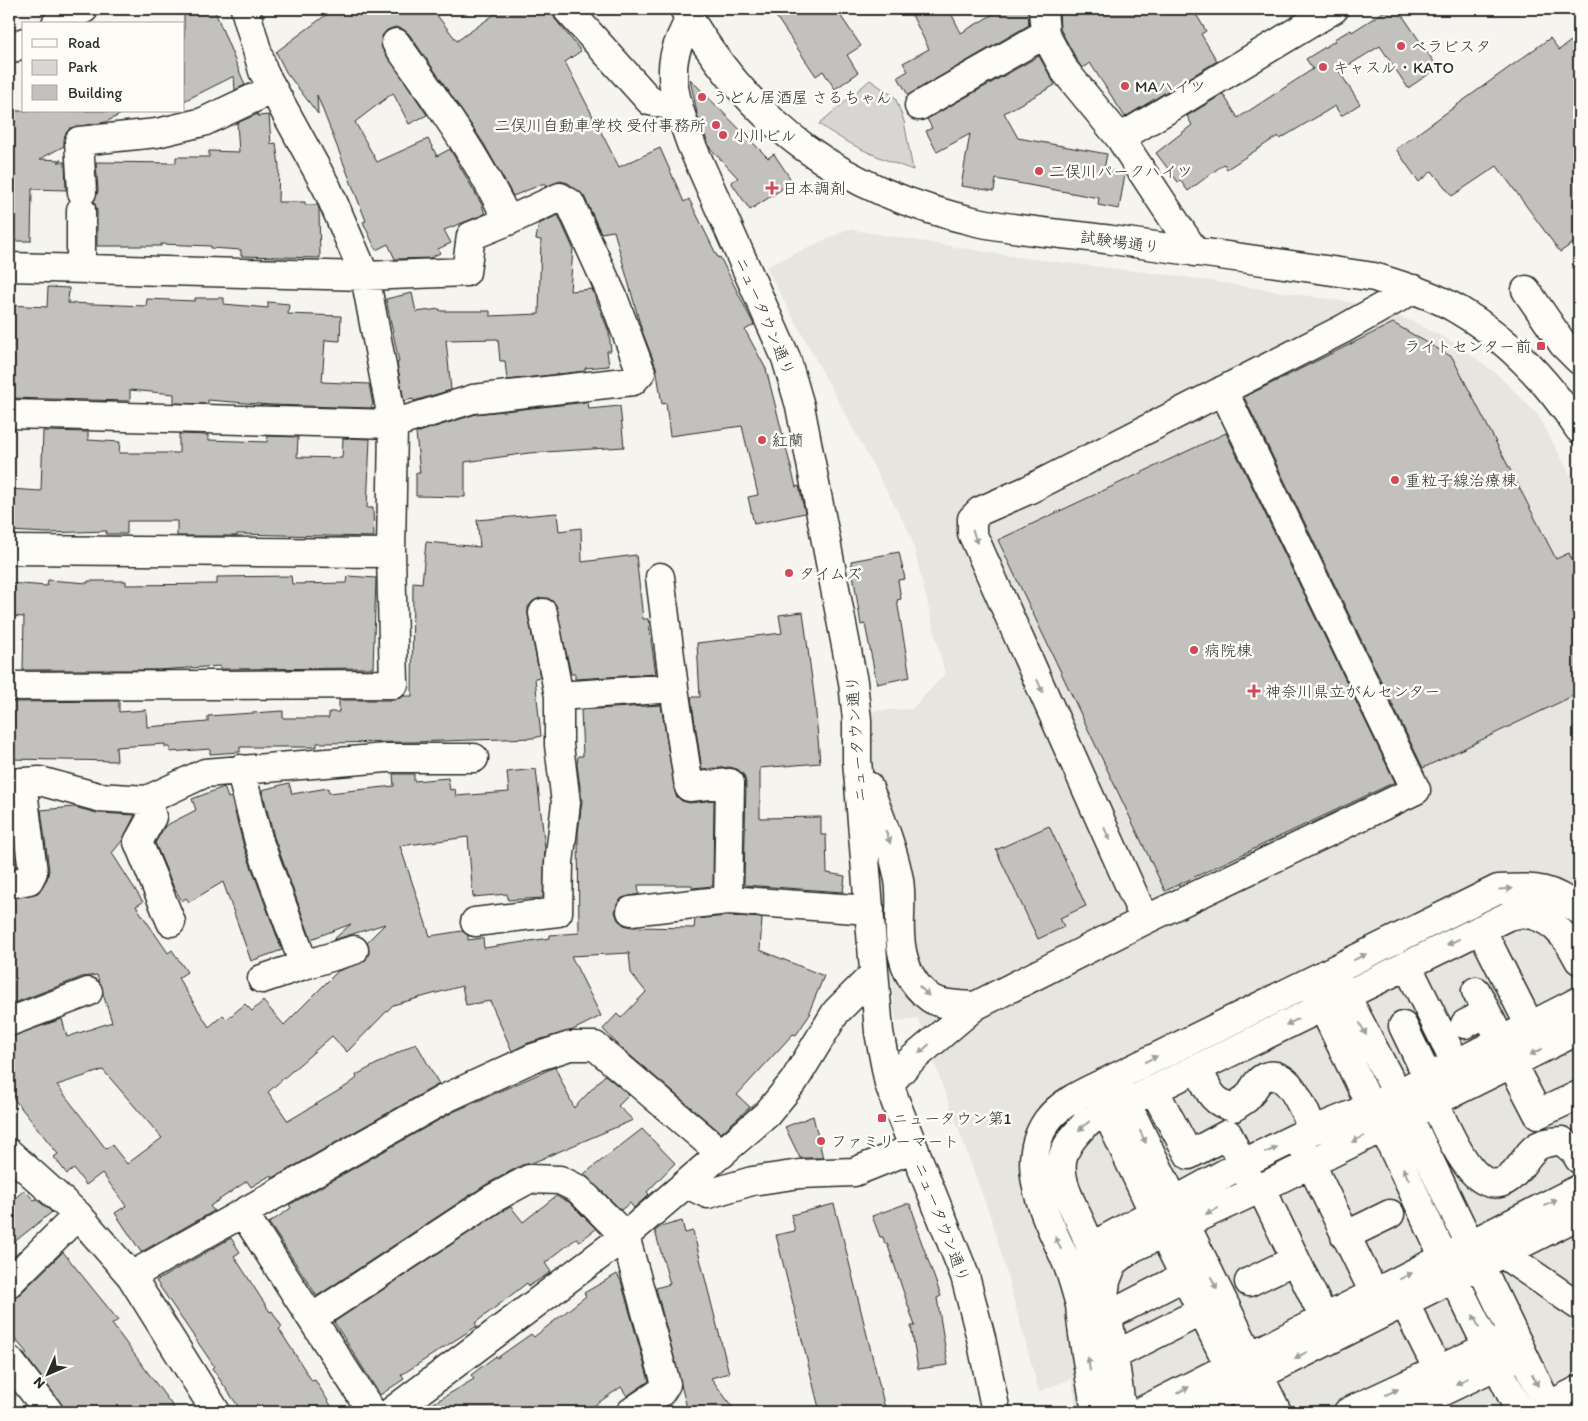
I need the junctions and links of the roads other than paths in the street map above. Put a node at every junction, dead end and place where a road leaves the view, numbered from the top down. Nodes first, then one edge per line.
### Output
1 (84, 9) edge
2 (246, 9) edge
3 (567, 9) edge
4 (1334, 9) edge
5 (687, 14) edge
6 (60, 22) edge
7 (1044, 22) edge
8 (22, 43) edge
9 (396, 43) dead end
10 (9, 50) edge
11 (273, 90) junction
12 (919, 106) dead end
13 (678, 108) junction
14 (1120, 138) junction
15 (508, 222) junction
16 (1195, 252) junction
17 (9, 267) edge
18 (81, 269) junction
19 (365, 276) junction
20 (1414, 289) junction
21 (1526, 290) dead end
22 (1579, 360) edge
23 (1223, 390) junction
24 (9, 414) edge
25 (393, 424) junction
26 (1579, 430) edge
27 (9, 550) edge
28 (391, 553) junction
29 (660, 576) dead end
30 (543, 613) dead end
31 (9, 686) edge
32 (674, 688) junction
33 (559, 696) junction
34 (474, 758) dead end
35 (857, 760) junction
36 (240, 769) junction
37 (16, 783) edge
38 (147, 800) junction
39 (9, 884) edge
40 (728, 900) junction
41 (870, 910) junction
42 (1579, 910) edge
43 (631, 911) dead end
44 (1145, 920) junction
45 (171, 922) dead end
46 (475, 922) dead end
47 (1481, 929) junction
48 (354, 950) dead end
49 (1579, 960) edge
50 (304, 965) junction
51 (1407, 965) junction
52 (873, 975) junction
53 (1321, 976) junction
54 (262, 979) dead end
55 (88, 992) dead end
56 (1334, 1001) junction
57 (1579, 1001) edge
58 (975, 1006) junction
59 (1476, 1009) dead end
60 (9, 1022) edge
61 (1530, 1026) junction
62 (1579, 1030) edge
63 (1403, 1045) dead end
64 (1506, 1052) junction
65 (1456, 1064) junction
66 (1198, 1068) junction
67 (1104, 1082) junction
68 (889, 1084) junction
69 (1154, 1090) junction
70 (1431, 1090) junction
71 (1579, 1095) edge
72 (1116, 1108) junction
73 (1390, 1111) junction
74 (1305, 1134) junction
75 (914, 1148) junction
76 (9, 1153) edge
77 (722, 1154) junction
78 (1579, 1159) edge
79 (1310, 1163) junction
80 (1242, 1164) junction
81 (687, 1184) junction
82 (1258, 1189) junction
83 (1579, 1189) edge
84 (244, 1214) junction
85 (1390, 1214) dead end
86 (78, 1215) junction
87 (1579, 1215) edge
88 (1169, 1218) junction
89 (625, 1236) junction
90 (1345, 1236) junction
91 (1093, 1252) junction
92 (1485, 1254) junction
93 (1295, 1260) junction
94 (1449, 1267) junction
95 (131, 1276) junction
96 (1185, 1276) junction
97 (1249, 1282) dead end
98 (9, 1283) edge
99 (1388, 1304) junction
100 (1579, 1306) edge
101 (1097, 1308) junction
102 (1202, 1311) junction
103 (312, 1318) junction
104 (1329, 1328) junction
105 (1518, 1344) junction
106 (1493, 1355) junction
107 (1113, 1356) junction
108 (9, 1360) edge
109 (1244, 1371) junction
110 (1430, 1374) junction
111 (1579, 1390) edge
112 (1545, 1410) edge
113 (49, 1412) edge
114 (216, 1412) edge
115 (372, 1412) edge
116 (391, 1412) edge
117 (631, 1412) edge
118 (996, 1412) edge
119 (1096, 1412) edge
120 (1122, 1412) edge
121 (1140, 1412) edge
122 (1186, 1412) edge
123 (1252, 1412) edge
124 (1277, 1412) edge
125 (1348, 1412) edge
126 (1399, 1412) edge
127 (1520, 1412) edge

1 - 6 street
2 - 11 street
3 - 13 street
4 - 14 street
5 - 13 street, ニュータウン通り
5 - 16 street, 試験場通り
7 - 12 street
7 - 14 street
8 - 10 street
9 - 15 street
11 - 18 street
11 - 19 street
13 - 35 street, ニュータウン通り
14 - 16 street
15 - 19 street
15 - 25 street
16 - 20 street, 試験場通り
17 - 18 street
18 - 19 street
19 - 25 street
20 - 23 street
20 - 26 street, 試験場通り
21 - 22 street
23 -> 44 street
23 - 44 street
24 - 25 street
25 - 28 street
27 - 28 street
28 - 31 street
29 - 32 street
30 - 33 street
32 - 33 street
32 - 40 street
33 - 46 street
34 - 36 street
35 - 41 street, ニュータウン通り
35 -> 58 street
36 - 38 street
36 - 50 street
37 - 38 street
37 - 39 street
38 - 45 street
40 - 41 street
40 - 43 street
41 - 52 street, ニュータウン通り
53 -> 42 street
44 - 58 street
47 - 49 street
47 -> 51 street
47 - 61 street
48 - 50 street
50 - 54 street
51 - 56 street
51 - 65 street
52 - 68 street, ニュータウン通り
52 - 77 street
53 - 56 street
67 -> 53 street
55 - 60 street
56 -> 66 street
56 - 73 street
57 - 61 street
58 -> 68 street
59 - 64 street
61 - 64 street
62 -> 64 street
63 - 70 street
64 - 65 street
64 - 70 street
64 - 71 street
65 - 70 street
66 - 69 street
66 - 74 street
67 - 72 street
101 -> 67 street
68 - 75 street, ニュータウン通り
69 - 72 street
69 - 80 street
70 - 73 street
70 - 78 street
72 - 88 street
72 -> 91 street
73 - 74 street
73 -> 79 street
73 - 92 street
94 -> 73 street
74 - 79 street
80 -> 74 street
75 - 81 street
75 - 118 street, ニュータウン通り
76 - 86 street
77 - 81 street
77 - 84 street
79 - 82 street
79 - 90 street
80 - 82 street
80 - 88 street
81 - 89 street
82 -> 88 street
82 - 93 street
92 -> 83 street
84 - 95 street
84 - 103 street
85 - 90 street
86 - 95 street
86 - 98 street
87 - 92 street
88 - 91 street
88 - 96 street
88 - 101 street
88 -> 109 street
89 - 103 street
89 - 116 street
89 - 117 street
90 - 99 street
91 - 101 street
92 - 94 street
92 - 100 street
92 - 105 street
93 - 97 street
93 - 104 street
94 - 99 street
106 -> 94 street
95 - 114 street
96 - 101 street
96 - 102 street
99 - 104 street
99 - 110 street
101 - 107 street
119 -> 101 street
102 - 107 street
102 - 109 street
103 - 115 street
104 - 109 street
105 - 106 street
105 -> 112 street
106 - 110 street
106 -> 126 street
106 - 127 street
107 - 120 street
108 - 113 street
121 -> 109 street
109 - 122 street
109 - 123 street
109 - 124 street
125 -> 110 street
111 - 112 street

